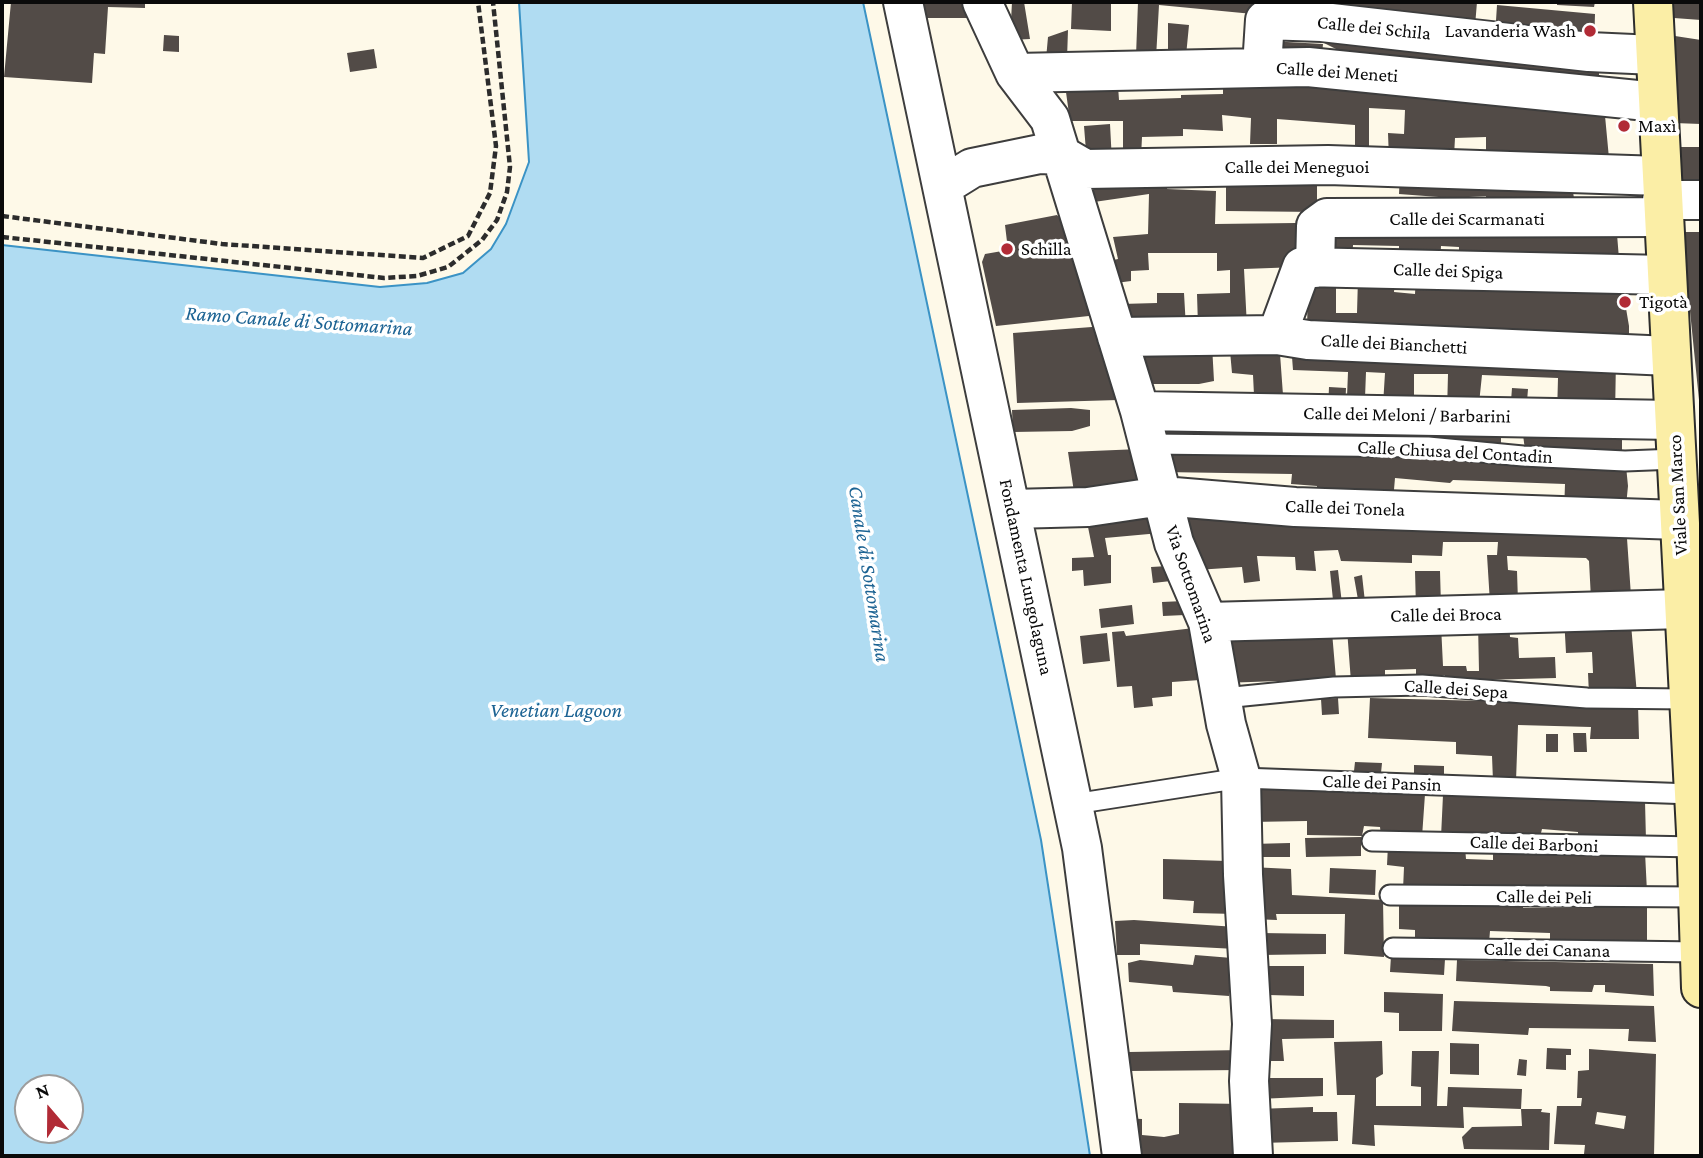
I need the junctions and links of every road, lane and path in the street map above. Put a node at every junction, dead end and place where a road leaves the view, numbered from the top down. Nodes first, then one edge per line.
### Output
1 (478, 2) edge
2 (493, 2) edge
3 (903, 2) edge
4 (982, 2) edge
5 (1653, 2) edge
6 (1655, 55) junction
7 (1262, 67) junction
8 (1015, 73) junction
9 (1657, 102) junction
10 (1061, 155) junction
11 (943, 186) junction
12 (1662, 198) junction
13 (1701, 200) edge
14 (2, 216) edge
15 (2, 237) edge
16 (1315, 268) junction
17 (1666, 275) junction
18 (1278, 335) junction
19 (1117, 337) junction
20 (1671, 356) junction
21 (1674, 419) junction
22 (1145, 427) junction
23 (1676, 459) junction
24 (1163, 496) junction
25 (1013, 509) junction
26 (1679, 520) junction
27 (1684, 610) junction
28 (1208, 622) junction
29 (1224, 698) junction
30 (1688, 699) junction
31 (1241, 778) junction
32 (1692, 794) junction
33 (1074, 804) junction
34 (1698, 837) edge
35 (1372, 841) dead end
36 (1390, 895) dead end
37 (1698, 897) junction
38 (1393, 948) dead end
39 (1701, 970) edge
40 (1122, 1156) edge
41 (1253, 1156) edge

1 - 14 path
2 - 15 path
3 - 11 street, Fondamenta Lungolaguna
4 - 8 street, Via Sottomarina
5 - 6 street, Viale San Marco
6 - 7 street, Calle dei Schila
6 - 9 street, Viale San Marco
7 - 8 street, Calle dei Meneti
7 - 9 street, Calle dei Meneti
8 - 10 street, Via Sottomarina
9 - 12 street, Viale San Marco
10 - 11 street, Calle dei Meneguoi
10 - 12 street, Calle dei Meneguoi
10 - 19 street, Via Sottomarina
11 - 25 street, Fondamenta Lungolaguna
12 - 13 street
12 - 16 street, Calle dei Scarmanati
12 - 17 street, Viale San Marco
16 - 17 street, Calle dei Spiga
16 - 18 street
17 - 20 street, Viale San Marco
18 - 19 street, Calle dei Bianchetti
18 - 20 street, Calle dei Bianchetti
19 - 22 street, Via Sottomarina
20 - 21 street, Viale San Marco
21 - 22 street, Calle dei Meloni / Barbarini
21 - 23 street, Viale San Marco
22 - 23 lane, Calle Chiusa del Contadin
22 - 24 street, Via Sottomarina
23 - 26 street, Viale San Marco
24 - 25 street, Calle dei Tonela
24 - 26 street, Calle dei Tonela
24 - 28 street, Via Sottomarina
25 - 33 street, Fondamenta Lungolaguna
26 - 27 street, Viale San Marco
27 - 28 street, Calle dei Broca
27 - 30 street, Viale San Marco
28 - 29 street, Via Sottomarina
29 - 30 lane, Calle dei Sepa
29 - 31 street, Via Sottomarina
30 - 32 street, Viale San Marco
31 - 32 lane, Calle dei Pansin
31 - 33 lane, Calle dei Pansin
31 - 41 street, Via Sottomarina
32 - 34 street, Viale San Marco
33 - 40 street, Fondamenta Lungolaguna
34 - 35 lane, Calle dei Barboni
34 - 37 street, Viale San Marco
36 - 37 lane, Calle dei Peli
37 - 39 street, Viale San Marco
38 - 39 lane, Calle dei Canana

